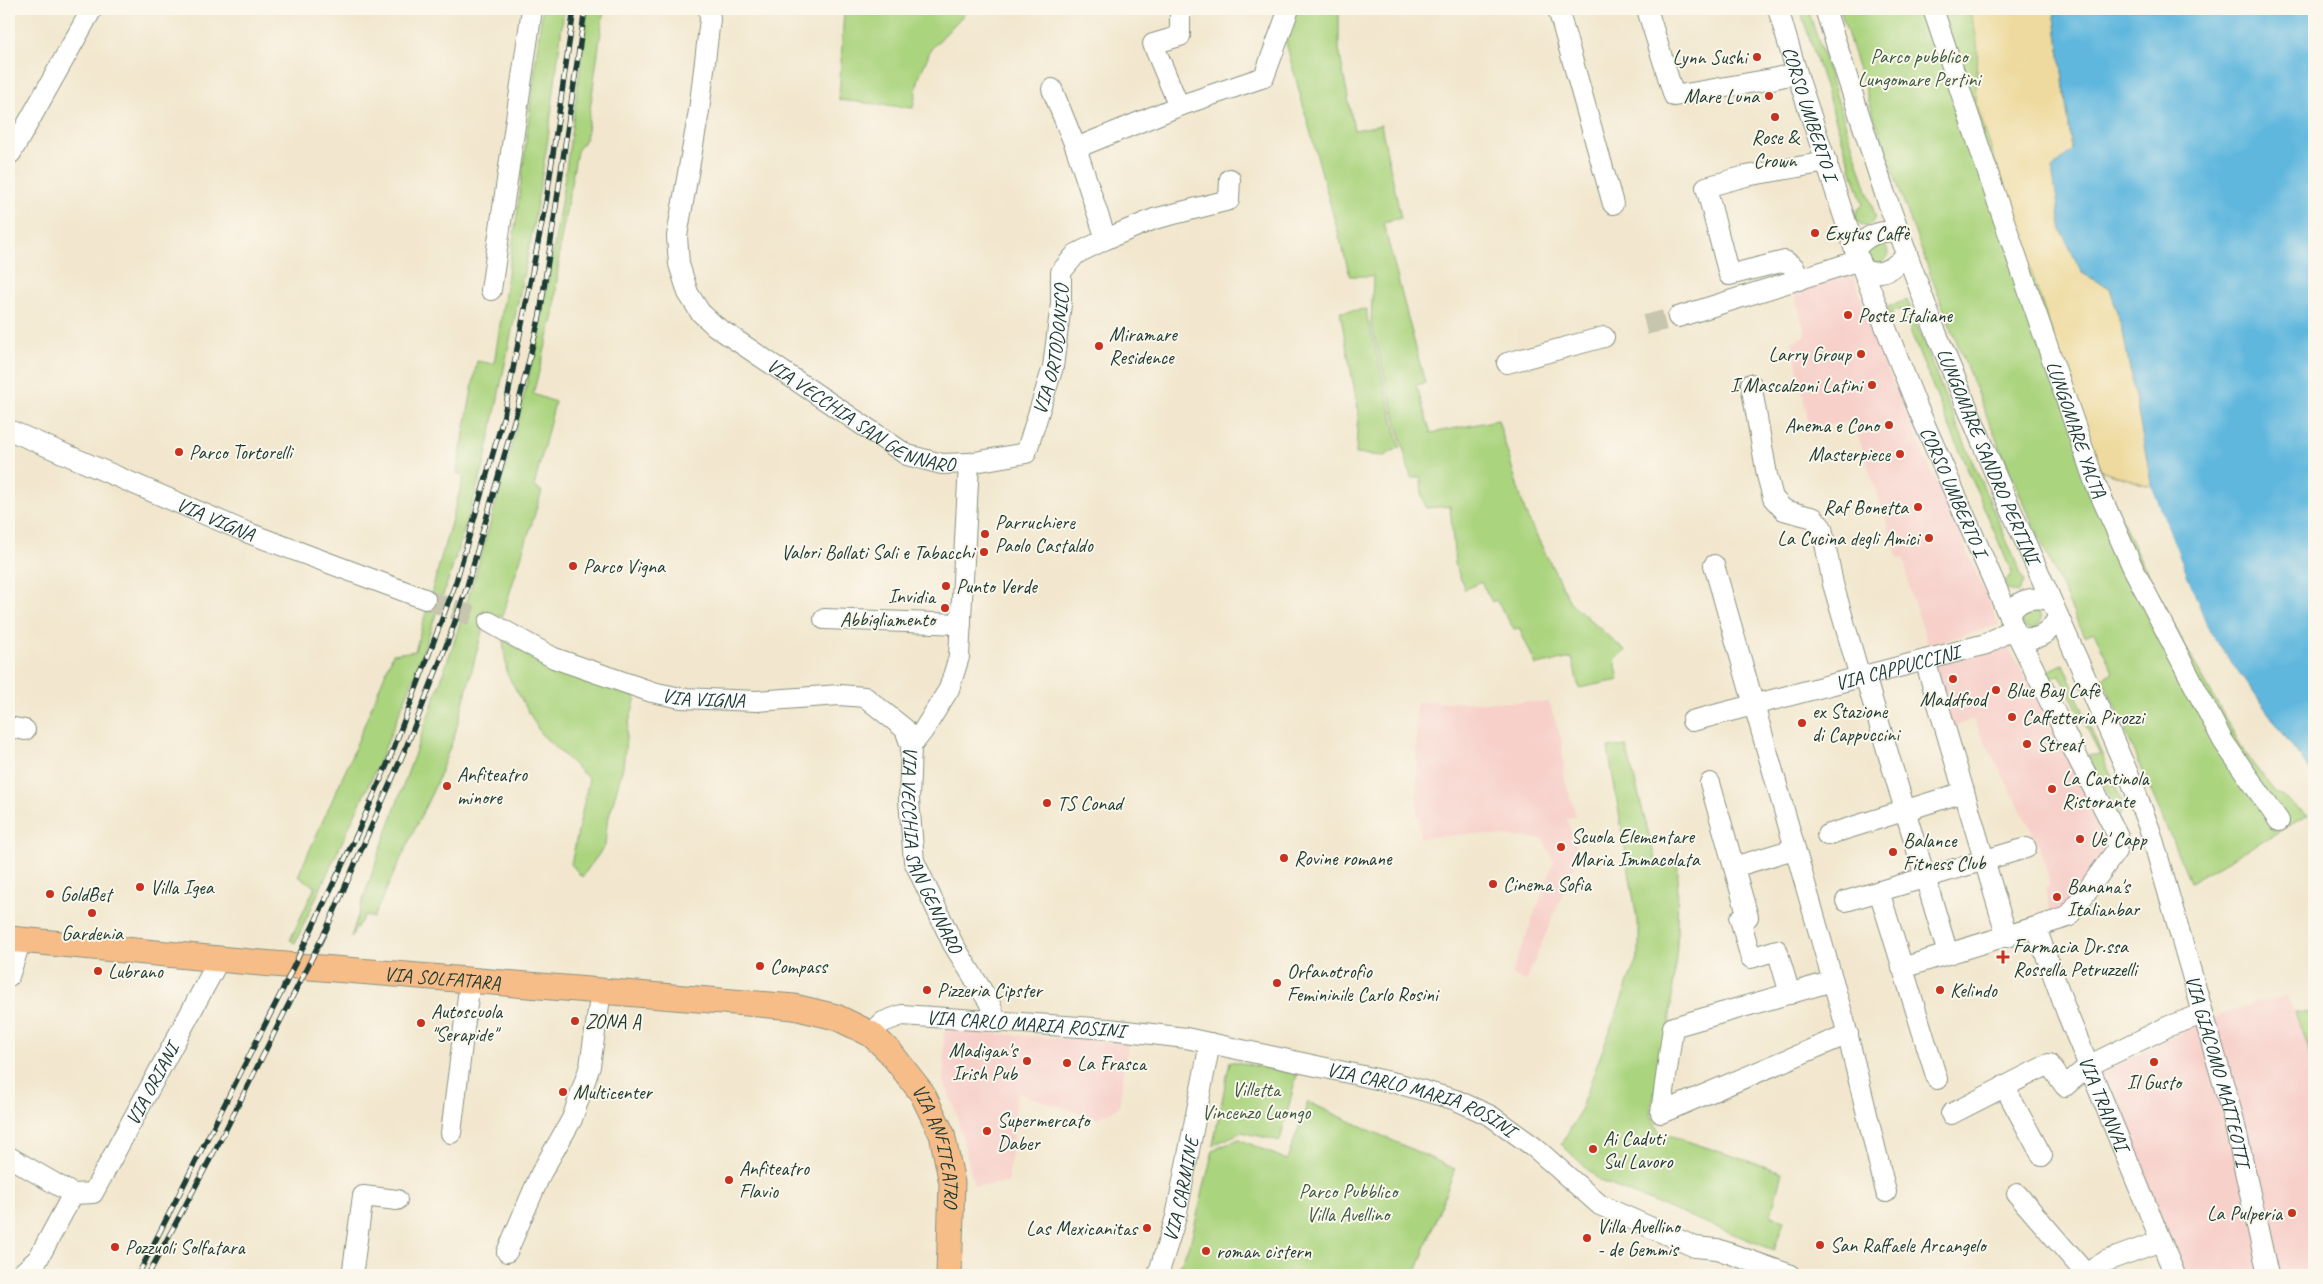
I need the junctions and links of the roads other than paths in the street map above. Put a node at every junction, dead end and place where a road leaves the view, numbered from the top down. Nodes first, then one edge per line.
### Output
1 (92, 9) edge
2 (532, 9) edge
3 (709, 9) edge
4 (1180, 9) edge
5 (1289, 9) edge
6 (1558, 9) edge
7 (1647, 9) edge
8 (1778, 9) edge
9 (1825, 9) edge
10 (1933, 9) edge
11 (1797, 72) junction
12 (1052, 88) dead end
13 (1180, 106) junction
14 (1076, 148) junction
15 (11, 153) dead end
16 (1827, 162) junction
17 (1230, 179) dead end
18 (1613, 204) dead end
19 (1899, 233) junction
20 (1106, 239) junction
21 (1907, 253) junction
22 (1860, 260) junction
23 (1799, 280) junction
24 (491, 290) dead end
25 (1678, 317) tunnel mouth
26 (1604, 337) dead end
27 (1507, 363) dead end
28 (1752, 384) dead end
29 (9, 430) edge
30 (969, 464) junction
31 (1714, 565) dead end
32 (426, 599) tunnel mouth
33 (2054, 608) junction
34 (824, 619) dead end
35 (488, 622) tunnel mouth
36 (961, 624) junction
37 (2014, 628) junction
38 (1925, 660) junction
39 (1863, 677) junction
40 (1752, 705) junction
41 (1692, 721) dead end
42 (911, 746) junction
43 (1710, 782) dead end
44 (1964, 792) junction
45 (1904, 811) junction
46 (2279, 821) dead end
47 (1828, 835) dead end
48 (2026, 848) dead end
49 (1794, 849) junction
50 (1984, 860) junction
51 (1734, 867) junction
52 (2161, 867) joint
53 (1924, 878) junction
54 (1879, 891) junction
55 (1846, 901) dead end
56 (2036, 928) junction
57 (2007, 937) junction
58 (15, 939) edge
59 (1948, 954) junction
60 (220, 958) junction
61 (1902, 968) junction
62 (9, 976) edge
63 (470, 980) junction
64 (1833, 981) junction
65 (601, 991) junction
66 (1790, 994) junction
67 (2202, 1014) junction
68 (997, 1022) junction
69 (871, 1034) junction
70 (1848, 1034) junction
71 (1210, 1043) junction
72 (2090, 1065) junction
73 (1937, 1079) dead end
74 (2004, 1086) junction
75 (1951, 1114) dead end
76 (451, 1133) dead end
77 (2042, 1156) dead end
78 (9, 1157) edge
79 (1886, 1192) dead end
80 (74, 1194) junction
81 (2016, 1194) dead end
82 (397, 1200) dead end
83 (2161, 1241) junction
84 (507, 1252) dead end
85 (20, 1275) edge
86 (351, 1275) edge
87 (950, 1275) edge
88 (1158, 1275) edge
89 (1791, 1275) edge
90 (2084, 1275) edge
91 (2175, 1275) edge
92 (2268, 1275) edge

1 - 15 street
2 - 24 street
3 - 30 street, VIA VECCHIA SAN GENNARO
4 - 13 street
5 - 13 street
6 - 18 street
7 - 11 street
8 - 11 street, CORSO UMBERTO I
9 - 19 street, LUNGOMARE SANDRO PERTINI
10 - 46 street, LUNGOMARE YALTA
11 - 16 street, CORSO UMBERTO I
12 - 14 street
13 - 14 street
14 - 20 street
16 - 22 street, CORSO UMBERTO I
16 - 23 street
17 - 20 street, VIA ORTODONICO
19 - 21 street, LUNGOMARE SANDRO PERTINI
19 - 22 street
20 - 30 street, VIA ORTODONICO
21 - 22 street
21 - 33 street, LUNGOMARE SANDRO PERTINI
22 - 23 street
22 - 37 street, CORSO UMBERTO I
23 - 25 street
26 - 27 street
28 - 39 street
29 - 32 street, VIA VIGNA
30 - 36 street, VIA VECCHIA SAN GENNARO
31 - 40 street
33 - 37 street
33 - 37 street
33 - 52 street, LUNGOMARE SANDRO PERTINI
34 - 36 street
35 - 42 street, VIA VIGNA
36 - 42 street, VIA VECCHIA SAN GENNARO
37 - 38 street, VIA CAPPUCCINI
37 - 56 street, CORSO UMBERTO I
38 - 39 street, VIA CAPPUCCINI
38 - 44 street
39 - 40 street, VIA CAPPUCCINI
39 - 45 street
40 - 41 street, VIA CAPPUCCINI
40 - 49 street
42 - 68 street, VIA VECCHIA SAN GENNARO
43 - 51 street
44 - 45 street
44 - 50 street
45 - 47 street
45 - 53 street
48 - 50 street
49 - 51 street
49 - 64 street
50 - 53 street
50 - 57 street
51 - 66 street
52 - 67 street, VIA GIACOMO MATTEOTTI
53 - 54 street
53 - 59 street
54 - 55 street
54 - 61 street
56 - 57 street, CORSO UMBERTO I
56 - 72 street, VIA TRANVAI
57 - 59 street, CORSO UMBERTO I
58 - 60 main road, VIA SOLFATARA
58 - 62 street
59 - 61 street, CORSO UMBERTO I
60 - 63 main road, VIA SOLFATARA
60 - 80 street, VIA ORIANI
61 - 73 street
63 - 65 main road, VIA SOLFATARA
63 - 76 street
64 - 66 street
64 - 70 street
65 - 69 main road, VIA SOLFATARA
65 - 84 street
66 - 70 street
67 - 72 street
67 - 92 street, VIA GIACOMO MATTEOTTI
68 - 69 street, VIA CARLO MARIA ROSINI
68 - 71 street, VIA CARLO MARIA ROSINI
69 - 87 main road, VIA ANFITEATRO
70 - 79 street
71 - 88 street, VIA CARMINE
71 - 89 street, VIA CARLO MARIA ROSINI
72 - 74 street
72 - 83 street, VIA TRANVAI
74 - 75 street
74 - 77 street
78 - 80 street
80 - 85 street
81 - 90 street
82 - 86 street
83 - 90 street
83 - 91 street, VIA TRANVAI

